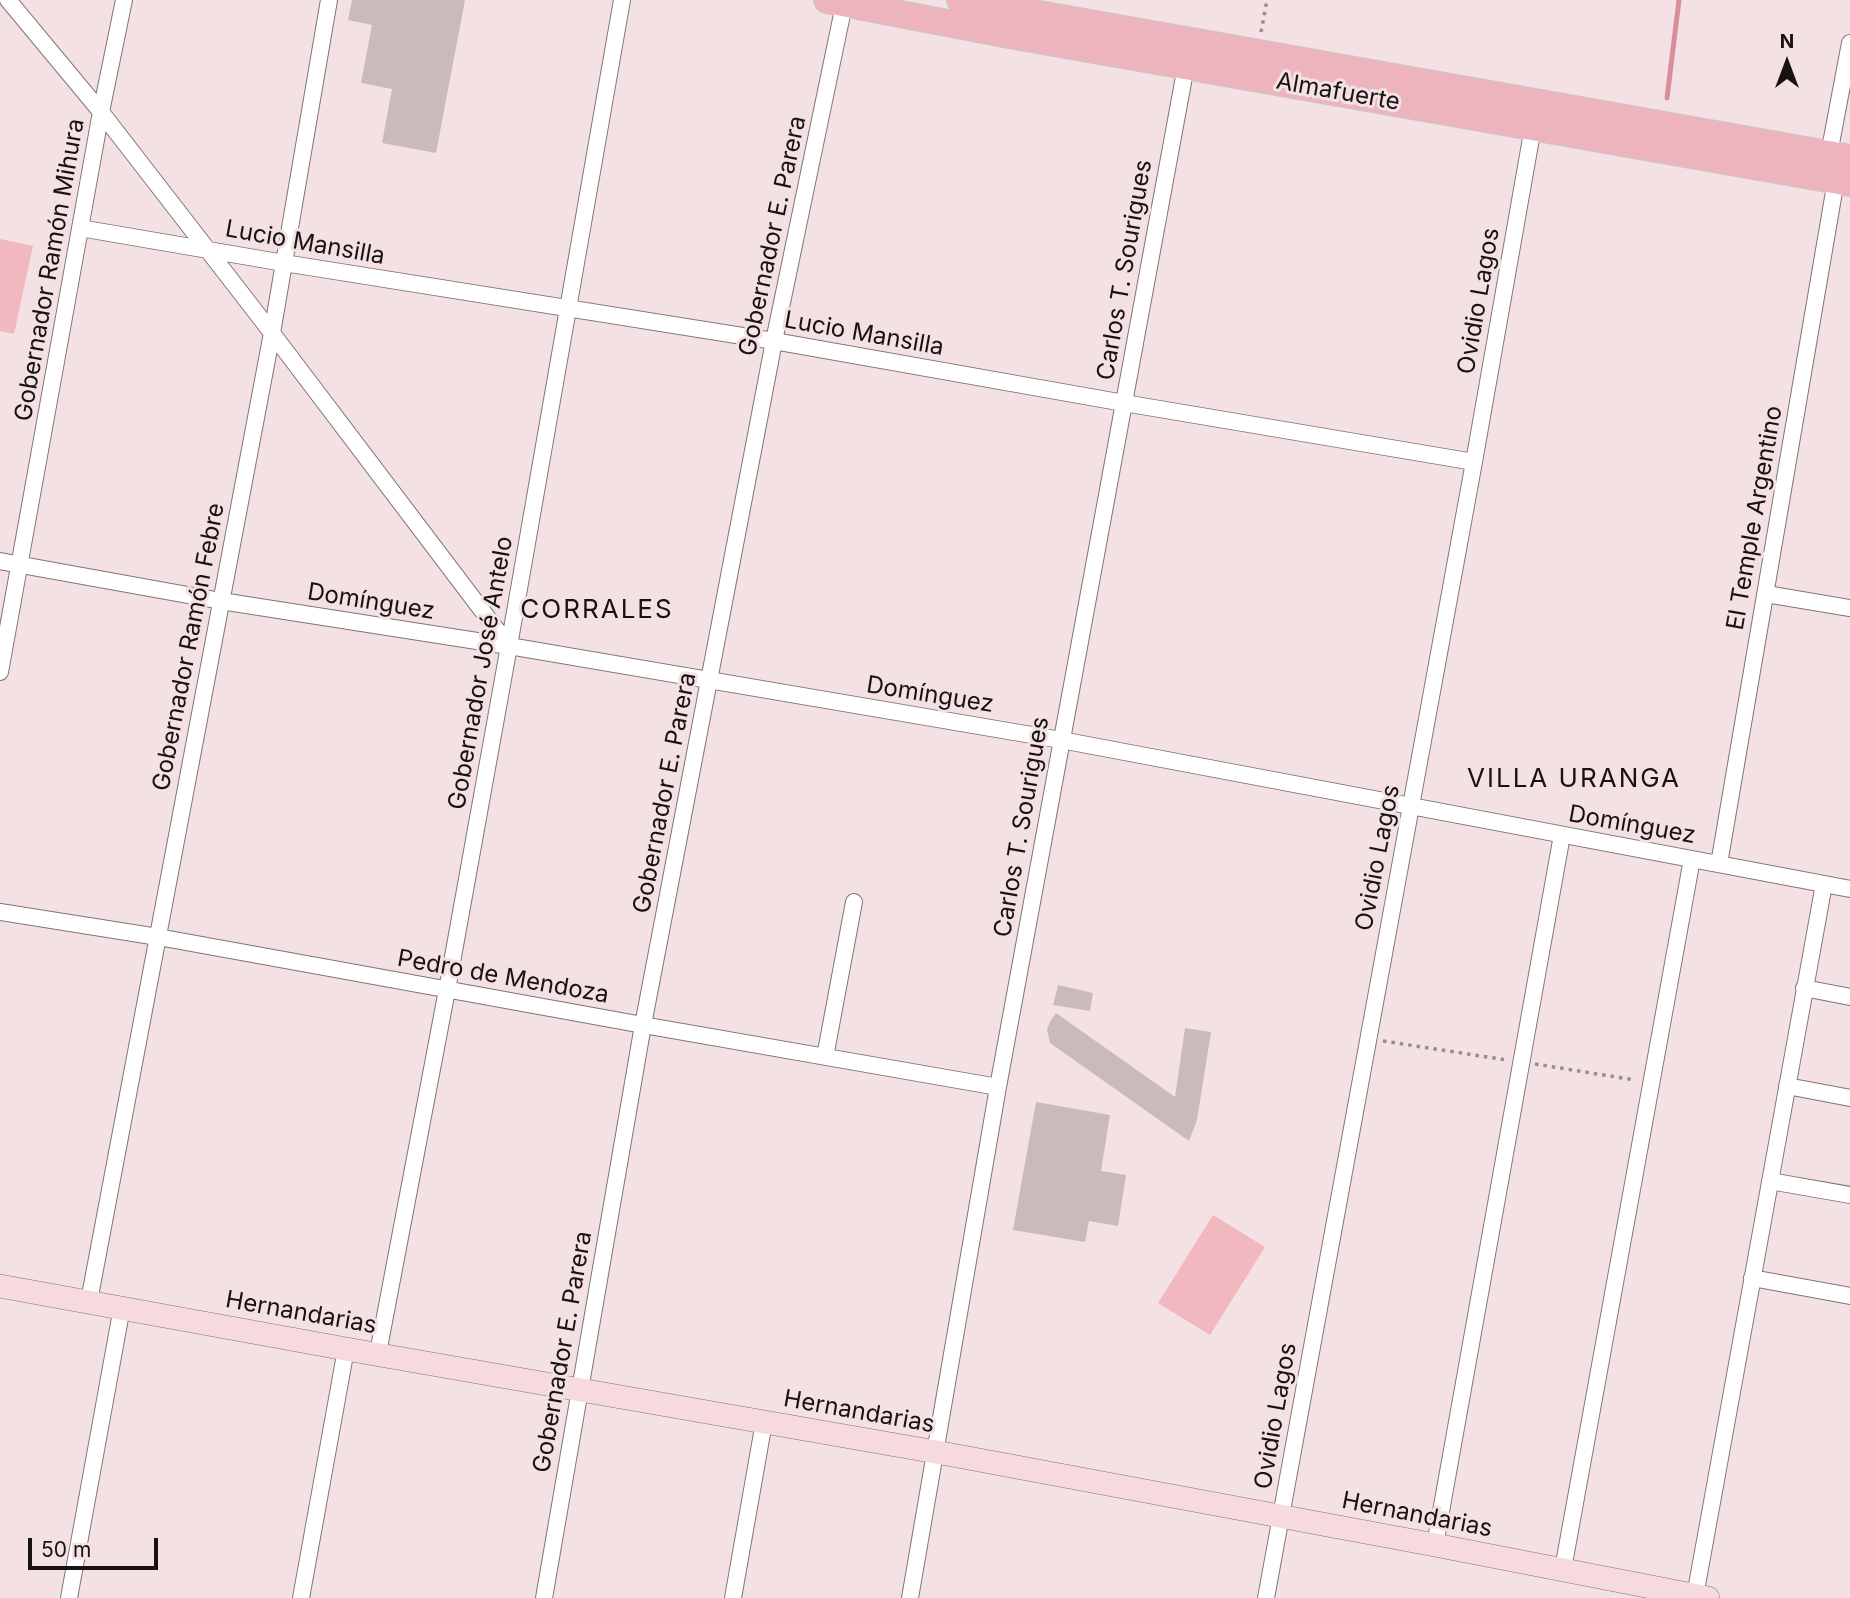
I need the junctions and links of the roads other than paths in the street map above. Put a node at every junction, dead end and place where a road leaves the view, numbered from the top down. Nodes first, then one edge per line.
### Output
1 (8, 0) edge
2 (124, 0) edge
3 (329, 0) edge
4 (622, 0) edge
5 (960, 0) edge
6 (839, 1) edge
7 (1850, 43) edge
8 (1186, 66) junction
9 (102, 112) junction
10 (1533, 127) junction
11 (1839, 156) edge
12 (1843, 182) edge
13 (80, 228) junction
14 (207, 249) junction
15 (284, 263) junction
16 (567, 309) junction
17 (272, 333) junction
18 (774, 341) junction
19 (1124, 404) junction
20 (1474, 461) junction
21 (0, 561) edge
22 (19, 565) junction
23 (1766, 594) junction
24 (221, 601) junction
25 (1850, 608) edge
26 (509, 646) junction
27 (0, 672) edge
28 (710, 681) junction
29 (1061, 740) junction
30 (1410, 806) junction
31 (1562, 835) junction
32 (1692, 859) junction
33 (1719, 864) junction
34 (1824, 884) junction
35 (1850, 889) edge
36 (854, 902) dead end
37 (0, 912) edge
38 (158, 937) junction
39 (1804, 988) junction
40 (447, 990) junction
41 (1850, 998) edge
42 (643, 1026) junction
43 (825, 1057) junction
44 (1787, 1086) junction
45 (998, 1087) junction
46 (1850, 1098) edge
47 (1769, 1181) junction
48 (1850, 1195) edge
49 (1752, 1278) junction
50 (0, 1286) edge
51 (1850, 1296) edge
52 (89, 1301) junction
53 (122, 1307) junction
54 (346, 1349) junction
55 (377, 1353) junction
56 (580, 1389) junction
57 (764, 1422) junction
58 (936, 1452) junction
59 (1281, 1517) junction
60 (1435, 1545) junction
61 (1563, 1569) junction
62 (1702, 1597) edge
63 (69, 1598) edge
64 (301, 1598) edge
65 (544, 1598) edge
66 (733, 1598) edge
67 (910, 1598) edge
68 (1266, 1598) edge

1 - 9 street
2 - 9 street, Gobernador Ramón Mihura
3 - 15 street, Gobernador Ramón Febre
4 - 16 street, Gobernador José Antelo
5 - 11 main road, Almafuerte
6 - 8 main road, Almafuerte
6 - 18 street, Gobernador E. Parera
7 - 11 street
8 - 10 main road, Almafuerte
8 - 19 street, Carlos T. Sourigues
9 - 13 street, Gobernador Ramón Mihura
9 - 14 street
10 - 12 main road, Almafuerte
10 - 20 street, Ovidio Lagos
12 - 23 street, El Temple Argentino
13 - 14 street, Lucio Mansilla
13 - 22 street, Gobernador Ramón Mihura
14 - 15 street, Lucio Mansilla
14 - 17 street
15 - 16 street, Lucio Mansilla
15 - 17 street, Gobernador Ramón Febre
16 - 18 street, Lucio Mansilla
16 - 26 street, Gobernador José Antelo
17 - 24 street, Gobernador Ramón Febre
17 - 26 street
18 - 19 street, Lucio Mansilla
18 - 28 street, Gobernador E. Parera
19 - 20 street, Lucio Mansilla
19 - 29 street, Carlos T. Sourigues
20 - 30 street, Ovidio Lagos
21 - 22 street, Domínguez
22 - 24 street, Domínguez
22 - 27 street, Gobernador Ramón Mihura
23 - 25 street
23 - 33 street, El Temple Argentino
24 - 26 street, Domínguez
24 - 38 street, Gobernador Ramón Febre
26 - 28 street, Domínguez
26 - 40 street, Gobernador José Antelo
28 - 29 street, Domínguez
28 - 42 street, Gobernador E. Parera
29 - 30 street, Domínguez
29 - 45 street, Carlos T. Sourigues
30 - 31 street, Domínguez
30 - 59 street, Ovidio Lagos
31 - 32 street, Domínguez
31 - 60 street
32 - 33 street, Domínguez
32 - 61 street
33 - 34 street, Domínguez
34 - 35 street, Domínguez
34 - 39 street
36 - 43 street
37 - 38 street, Pedro de Mendoza
38 - 40 street, Pedro de Mendoza
38 - 52 street, Gobernador Ramón Febre
39 - 41 street
39 - 44 street
40 - 42 street, Pedro de Mendoza
40 - 55 street, Gobernador José Antelo
42 - 43 street, Pedro de Mendoza
42 - 56 street, Gobernador E. Parera
43 - 45 street, Pedro de Mendoza
44 - 46 street
44 - 47 street
45 - 58 street, Carlos T. Sourigues
47 - 48 street
47 - 49 street
49 - 51 street
49 - 62 street
50 - 52 street, Hernandarias
52 - 53 street, Hernandarias
53 - 54 street, Hernandarias
53 - 63 street
54 - 55 street, Hernandarias
54 - 64 street
55 - 56 street, Hernandarias
56 - 57 street, Hernandarias
56 - 65 street, Gobernador E. Parera
57 - 58 street, Hernandarias
57 - 66 street
58 - 59 street, Hernandarias
58 - 67 street, Carlos T. Sourigues
59 - 60 street, Hernandarias
59 - 68 street, Ovidio Lagos
60 - 61 street, Hernandarias
61 - 62 street, Hernandarias

